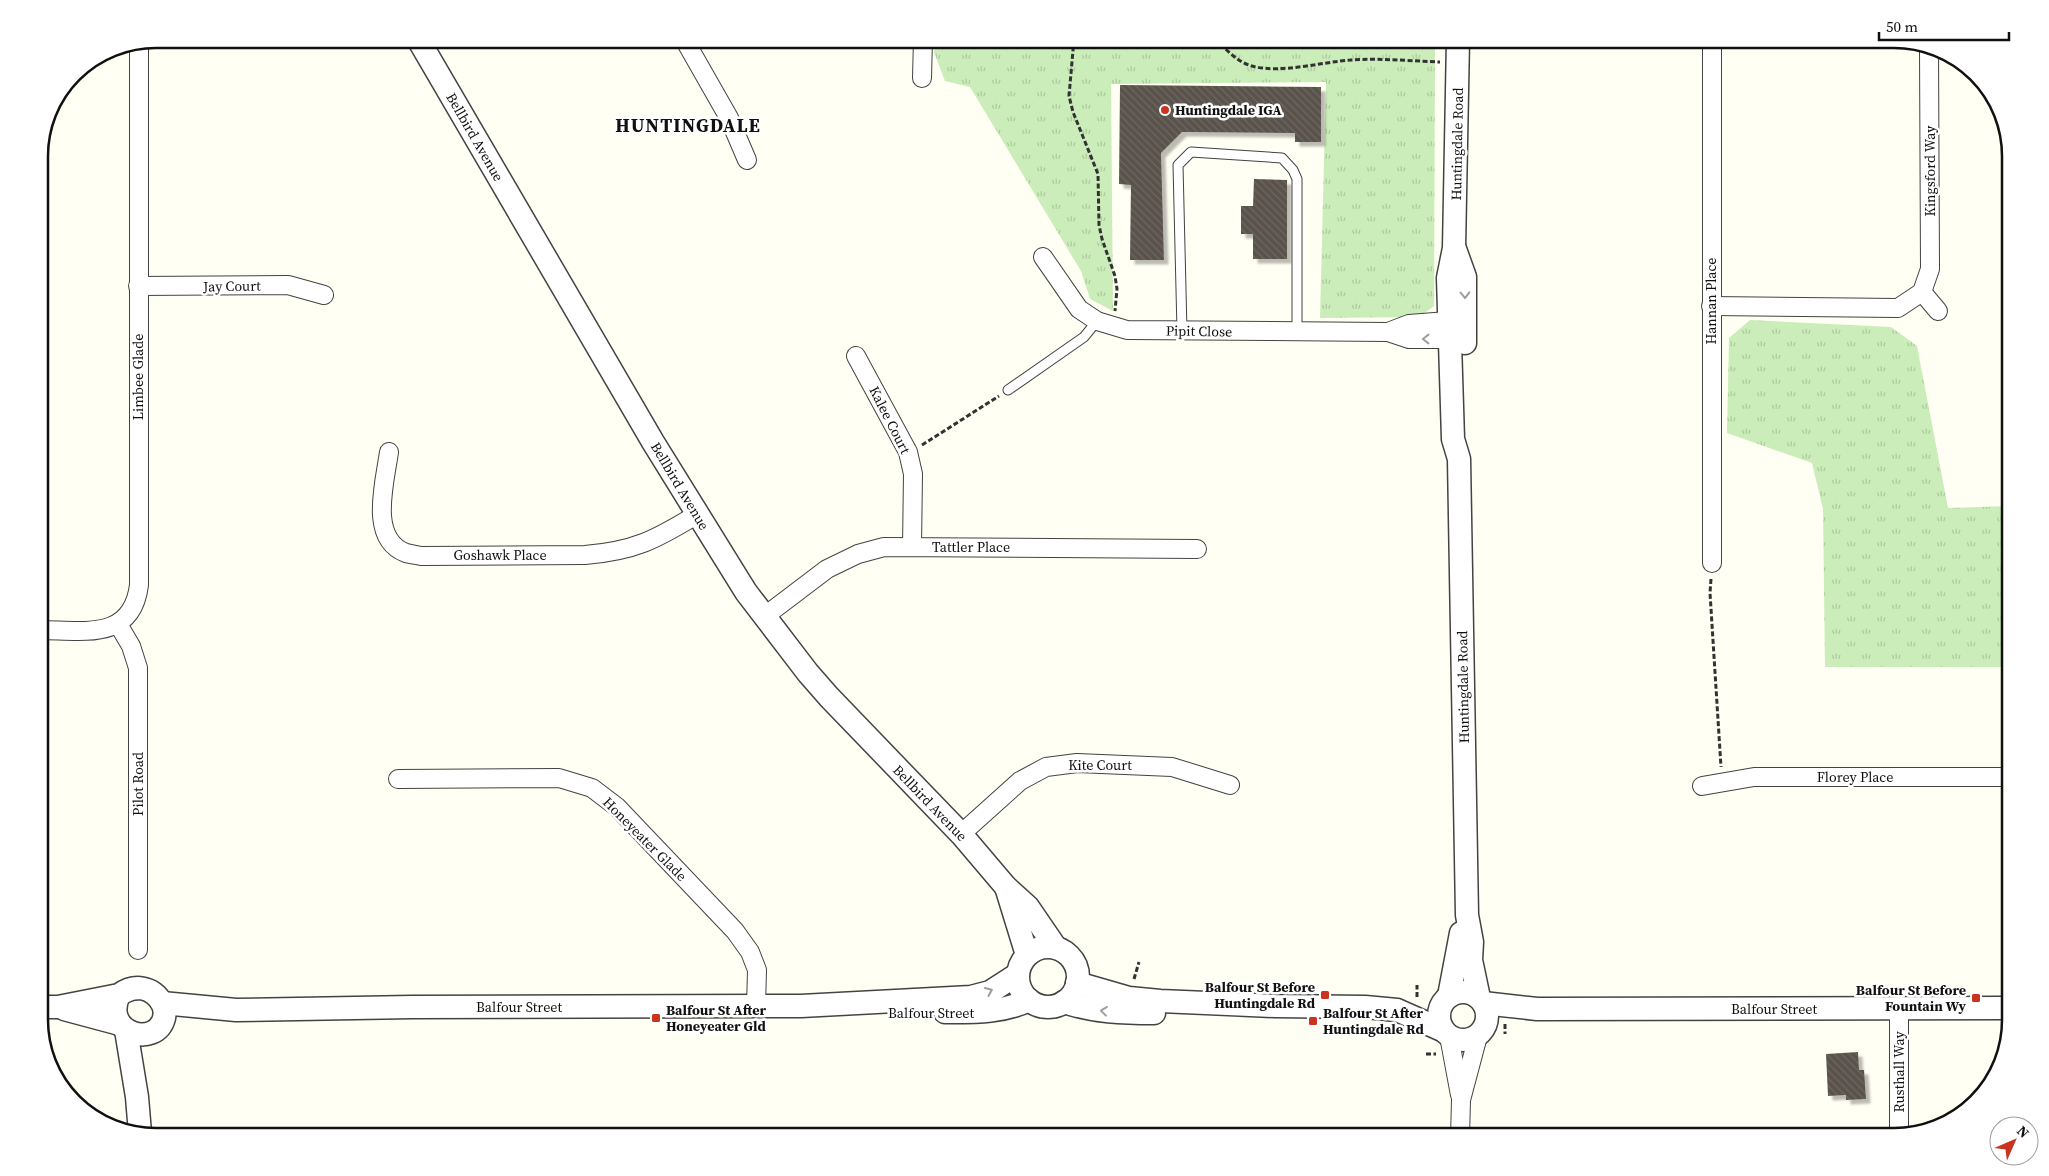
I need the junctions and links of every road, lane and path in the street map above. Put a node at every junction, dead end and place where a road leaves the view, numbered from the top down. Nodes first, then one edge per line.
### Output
1 (423, 48) edge
2 (689, 48) edge
3 (922, 48) edge
4 (1073, 48) edge
5 (1225, 48) edge
6 (1458, 48) edge
7 (1712, 48) edge
8 (139, 49) edge
9 (1929, 54) edge
10 (1458, 62) junction
11 (922, 78) dead end
12 (747, 160) dead end
13 (1043, 257) dead end
14 (138, 286) junction
15 (1922, 292) junction
16 (324, 295) dead end
17 (1711, 306) junction
18 (1938, 311) dead end
19 (1105, 324) junction
20 (1182, 330) junction
21 (1457, 330) junction
22 (1297, 333) junction
23 (856, 356) dead end
24 (1008, 390) joint
25 (389, 452) dead end
26 (908, 452) junction
27 (696, 515) junction
28 (912, 547) junction
29 (1197, 549) dead end
30 (1712, 563) joint
31 (765, 616) junction
32 (118, 624) junction
33 (48, 630) edge
34 (2002, 777) edge
35 (398, 779) dead end
36 (1723, 782) junction
37 (1230, 785) dead end
38 (1702, 786) dead end
39 (961, 834) junction
40 (1006, 887) junction
41 (1468, 915) junction
42 (1056, 948) junction
43 (138, 950) dead end
44 (1022, 964) junction
45 (1076, 983) junction
46 (119, 996) junction
47 (1447, 997) junction
48 (1029, 1000) junction
49 (1481, 1000) junction
50 (1064, 1002) junction
51 (162, 1003) junction
52 (801, 1006) junction
53 (1275, 1006) junction
54 (48, 1007) edge
55 (756, 1007) junction
56 (48, 1008) edge
57 (2002, 1008) edge
58 (1537, 1009) junction
59 (1899, 1009) junction
60 (236, 1010) junction
61 (1397, 1010) junction
62 (123, 1027) junction
63 (155, 1030) junction
64 (1446, 1033) junction
65 (1481, 1033) junction
66 (137, 1097) junction
67 (1461, 1100) junction
68 (140, 1128) edge
69 (1460, 1128) edge
70 (1899, 1128) edge

1 - 27 street, Bellbird Avenue
2 - 12 street
3 - 11 street
4 - 19 path
5 - 10 path
6 - 10 street, Huntingdale Road
7 - 17 street, Hannan Place
8 - 14 street, Limbee Glade
9 - 15 street, Kingsford Way
10 - 21 street, Huntingdale Road
13 - 19 street, Pipit Close
14 - 16 street, Jay Court
14 - 32 street, Limbee Glade
15 - 17 street
15 - 18 street
17 - 30 street, Hannan Place
19 - 20 street, Pipit Close
19 - 24 lane
20 - 22 street, Pipit Close
20 - 22 lane
21 - 22 street, Pipit Close
21 - 41 street, Huntingdale Road
23 - 26 street, Kalee Court
24 - 26 path
25 - 27 street, Goshawk Place
26 - 28 street, Kalee Court
27 - 31 street, Bellbird Avenue
28 - 29 street, Tattler Place
28 - 31 street, Tattler Place
30 - 36 path
31 - 39 street, Bellbird Avenue
32 - 33 street
32 - 43 street, Pilot Road
34 - 36 street, Florey Place
35 - 55 street, Honeyeater Glade
36 - 38 street, Florey Place
37 - 39 street, Kite Court
39 - 40 street, Bellbird Avenue
40 - 42 street, Bellbird Avenue
40 - 44 street, Bellbird Avenue
41 - 47 street, Huntingdale Road
41 - 49 street, Huntingdale Road
42 - 44 street, Balfour Street
42 - 45 street
44 - 48 street
52 -> 44 street, Balfour Street
45 - 50 street
45 - 53 street
46 - 51 street
46 - 54 street
46 - 62 street
47 - 49 street
47 - 61 street
47 - 64 street
48 - 50 street
48 - 52 street, Balfour Street
49 - 58 street, Balfour Street
49 - 65 street
53 -> 50 street
51 - 60 street, Balfour Street
51 - 63 street
52 - 55 street, Balfour Street
53 - 61 street
55 - 60 street, Balfour Street
56 - 62 street
57 - 59 street, Balfour Street
58 - 59 street, Balfour Street
58 - 65 street, Balfour Street
59 - 70 street, Rusthall Way
60 - 63 street, Balfour Street
61 - 64 street
62 - 63 street
62 - 66 street
63 - 66 street
64 - 65 street
64 - 67 street
65 - 67 street
66 - 68 street
67 - 69 street

